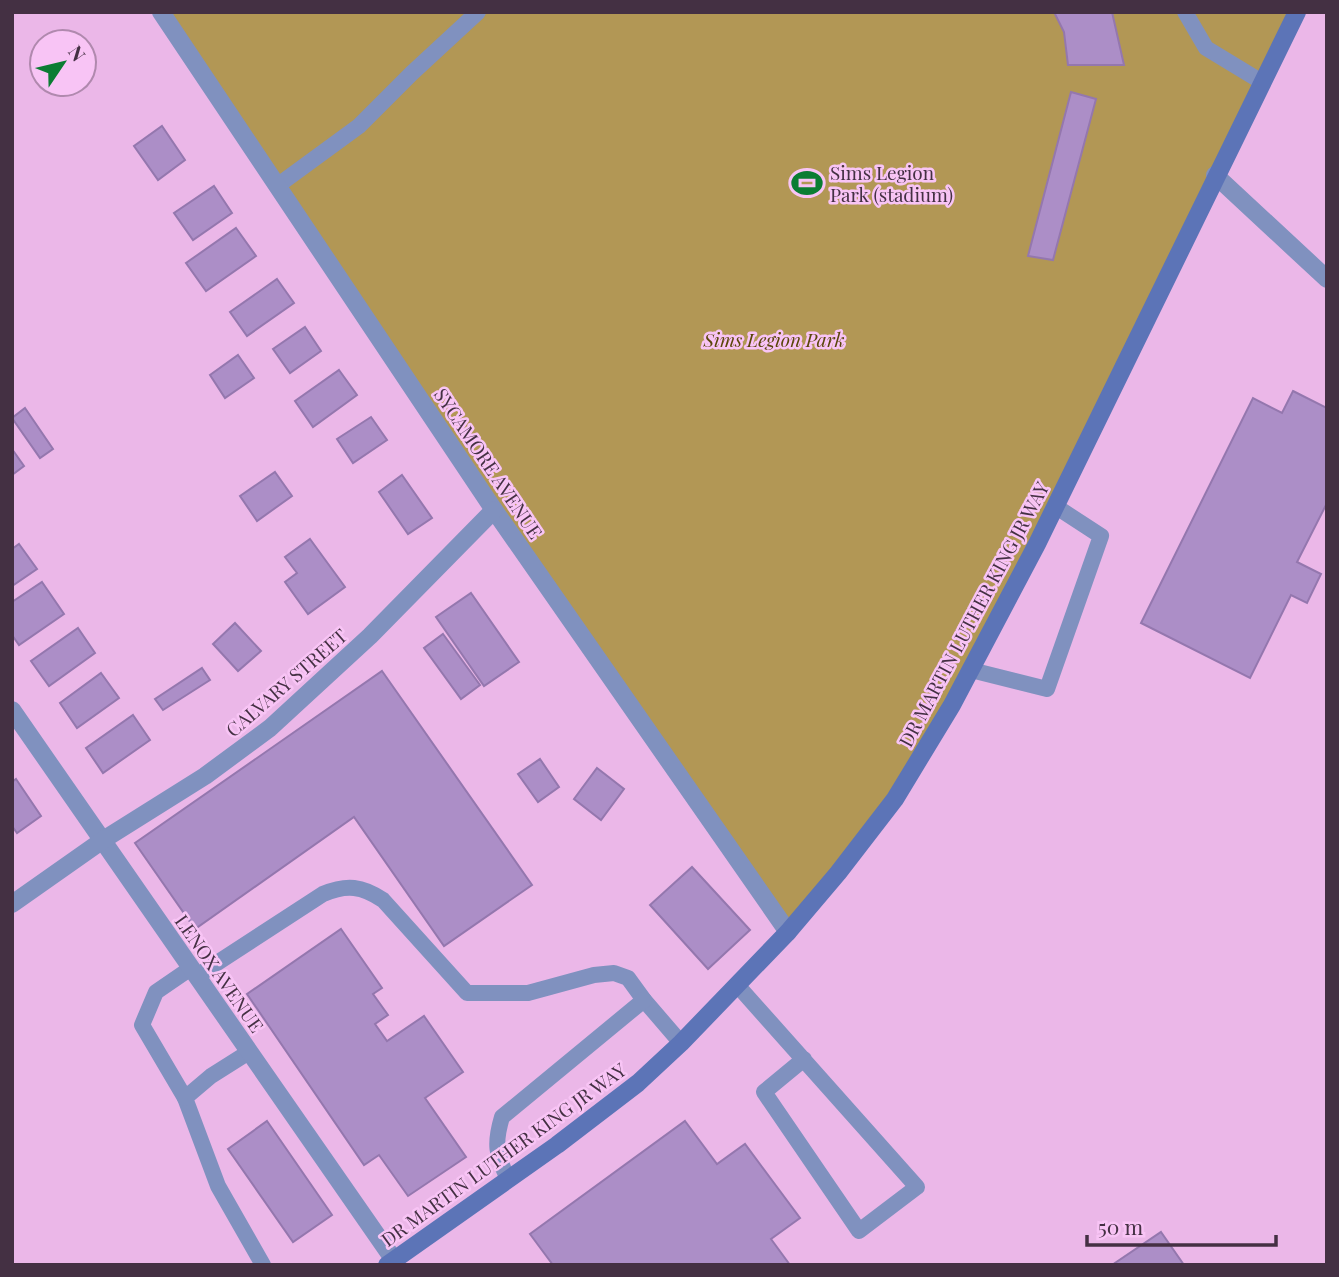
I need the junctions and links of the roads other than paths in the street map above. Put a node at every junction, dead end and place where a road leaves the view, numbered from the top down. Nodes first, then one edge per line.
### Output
1 (161, 12) edge
2 (478, 12) edge
3 (1185, 12) edge
4 (1297, 12) edge
5 (1262, 82) junction
6 (1215, 175) junction
7 (278, 186) junction
8 (1327, 279) edge
9 (1055, 506) junction
10 (494, 510) junction
11 (971, 670) junction
12 (12, 710) edge
13 (103, 839) junction
14 (12, 904) edge
15 (788, 932) junction
16 (194, 972) junction
17 (737, 986) junction
18 (644, 1000) junction
19 (681, 1043) junction
20 (249, 1052) junction
21 (804, 1059) junction
22 (185, 1098) junction
23 (508, 1180) junction
24 (390, 1262) edge
25 (263, 1265) edge

1 - 7 street, SYCAMORE AVENUE
2 - 7 lane
3 - 5 lane
4 - 5 main road, DR MARTIN LUTHER KING JR WAY
5 - 6 main road, DR MARTIN LUTHER KING JR WAY
6 - 8 street
6 - 9 main road, DR MARTIN LUTHER KING JR WAY
7 - 10 street, SYCAMORE AVENUE
9 - 11 main road, DR MARTIN LUTHER KING JR WAY
9 - 11 lane
10 - 13 street, CALVARY STREET
10 - 15 street, SYCAMORE AVENUE
11 - 15 main road, DR MARTIN LUTHER KING JR WAY
12 - 13 street, LENOX AVENUE
13 - 14 street, CALVARY STREET
13 - 16 street, LENOX AVENUE
15 - 17 main road, DR MARTIN LUTHER KING JR WAY
16 - 18 lane
16 - 20 street, LENOX AVENUE
16 - 22 lane
17 - 19 main road, DR MARTIN LUTHER KING JR WAY
17 - 21 lane
18 - 19 lane
18 - 23 lane
19 - 23 main road, DR MARTIN LUTHER KING JR WAY
20 - 22 lane
20 - 24 street, LENOX AVENUE
21 - 21 lane
22 - 25 lane
23 - 24 main road, DR MARTIN LUTHER KING JR WAY

